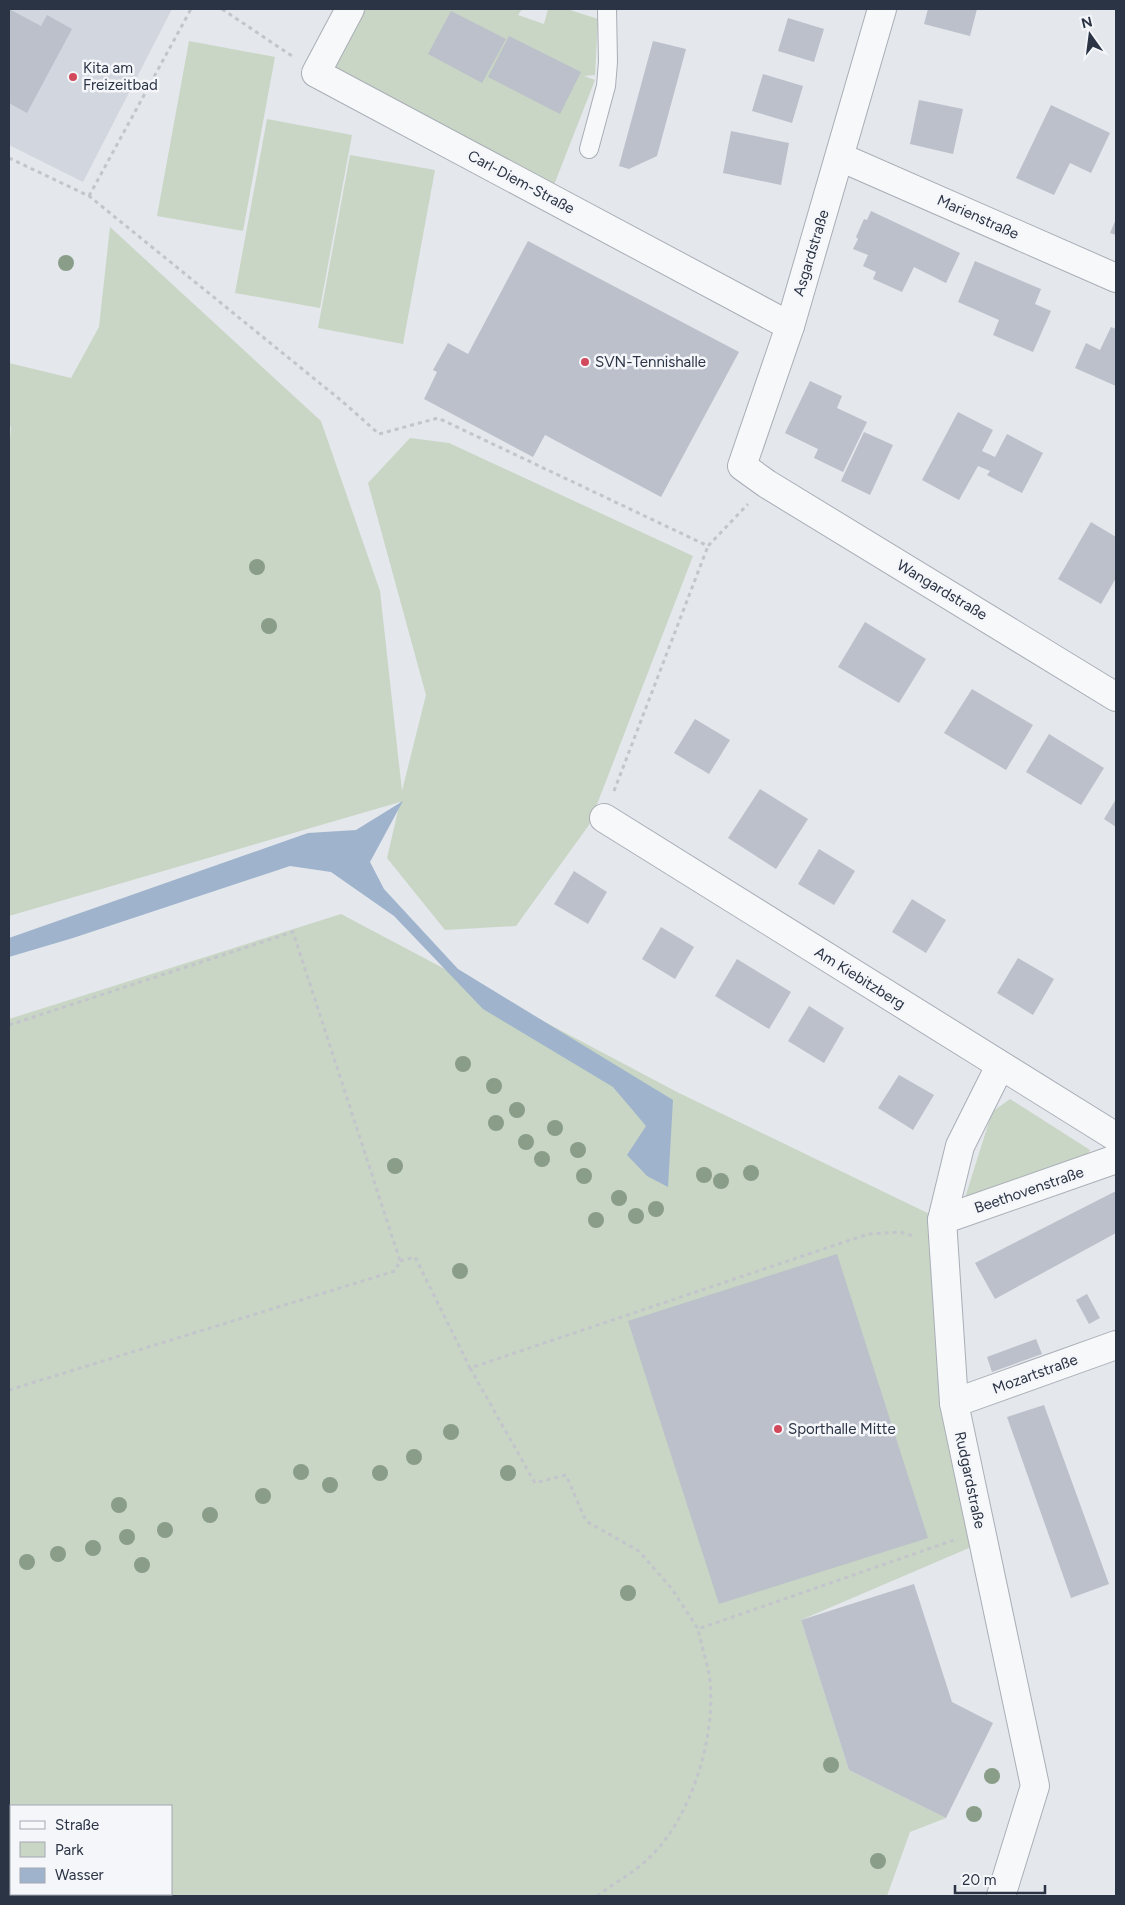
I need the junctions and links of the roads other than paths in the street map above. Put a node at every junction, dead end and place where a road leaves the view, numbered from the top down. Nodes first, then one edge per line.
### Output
1 (350, 9) edge
2 (607, 9) edge
3 (882, 9) edge
4 (589, 149) dead end
5 (840, 157) junction
6 (1116, 278) edge
7 (790, 326) junction
8 (767, 484) joint
9 (1116, 697) edge
10 (604, 818) road end
11 (1000, 1066) junction
12 (1116, 1137) edge
13 (1116, 1160) edge
14 (942, 1232) junction
15 (1116, 1345) edge
16 (954, 1403) junction
17 (1001, 1896) edge

1 - 7 street, Carl-Diem-Straße
2 - 4 lane
3 - 5 street, Asgardstraße
5 - 6 street, Marienstraße
5 - 7 street, Asgardstraße
7 - 8 street, Asgardstraße
8 - 9 street, Wangardstraße
10 - 11 street, Am Kiebitzberg
11 - 12 street, Am Kiebitzberg
11 - 14 street, Rudgardstraße
13 - 14 street, Beethovenstraße
14 - 16 street, Rudgardstraße
15 - 16 street, Mozartstraße
16 - 17 street, Rudgardstraße

